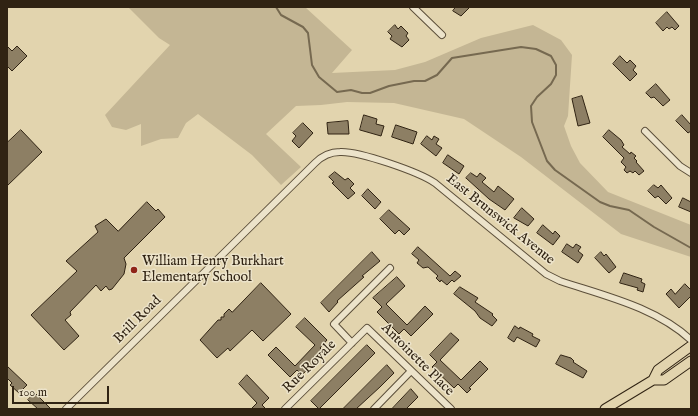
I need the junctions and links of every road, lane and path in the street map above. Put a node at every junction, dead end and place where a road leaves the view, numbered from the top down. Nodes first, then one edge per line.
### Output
1 (413, 7) edge
2 (442, 35) dead end
3 (645, 131) dead end
4 (691, 173) edge
5 (296, 181) joint
6 (390, 268) dead end
7 (691, 340) edge
8 (352, 343) junction
9 (691, 346) edge
10 (691, 361) edge
11 (411, 371) junction
12 (653, 380) junction
13 (66, 409) edge
14 (285, 409) edge
15 (374, 409) edge
16 (451, 409) edge
17 (605, 409) edge

1 - 2 street
3 - 4 street
5 - 7 street, East Brunswick Avenue
5 - 13 street, Brill Road
6 - 8 street, Rue Royale
8 - 11 street, Antoinette Place
8 - 14 street, Rue Royale
9 - 12 main road
10 - 12 main road
11 - 15 street
11 - 16 street, Antoinette Place
12 - 17 main road

